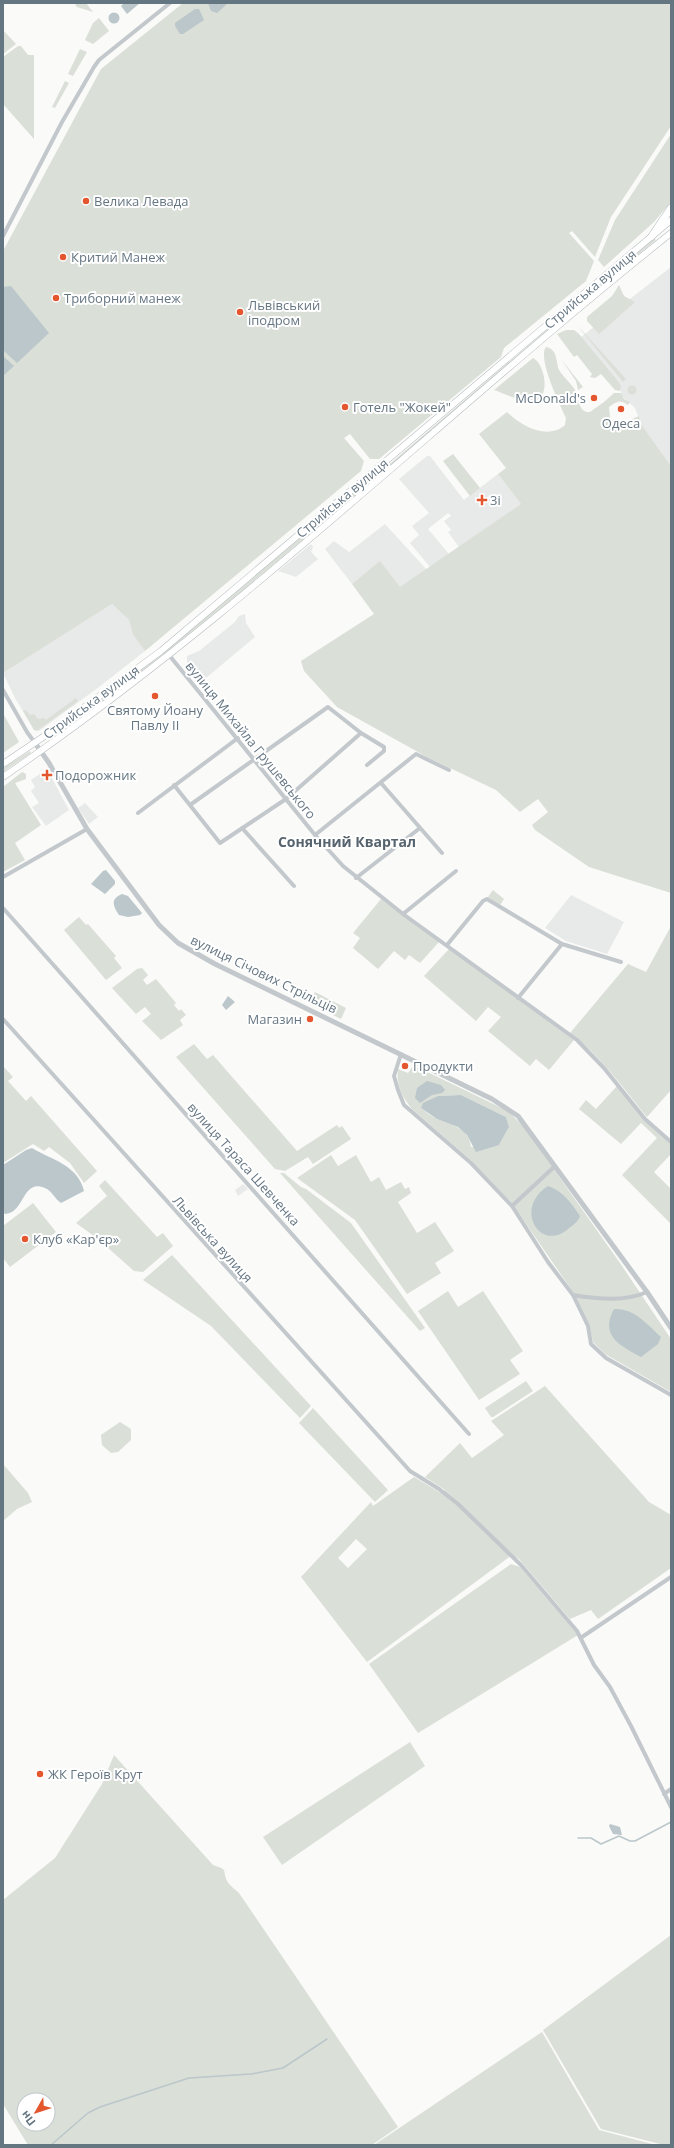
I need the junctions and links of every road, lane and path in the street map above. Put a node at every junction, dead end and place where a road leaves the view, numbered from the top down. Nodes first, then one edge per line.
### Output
1 (170, 3) edge
2 (671, 208) edge
3 (671, 220) edge
4 (671, 233) edge
5 (3, 236) edge
6 (652, 236) junction
7 (564, 310) junction
8 (570, 317) junction
9 (169, 655) junction
10 (3, 690) edge
11 (361, 733) junction
12 (238, 738) junction
13 (35, 743) junction
14 (41, 751) junction
15 (254, 759) junction
16 (3, 764) edge
17 (367, 765) dead end
18 (449, 770) dead end
19 (3, 777) edge
20 (381, 783) junction
21 (174, 785) junction
22 (286, 800) junction
23 (190, 806) junction
24 (138, 814) dead end
25 (242, 828) junction
26 (420, 828) junction
27 (87, 829) junction
28 (315, 835) junction
29 (442, 853) dead end
30 (456, 871) dead end
31 (3, 877) edge
32 (356, 878) junction
33 (294, 886) dead end
34 (3, 908) edge
35 (403, 914) junction
36 (562, 944) junction
37 (447, 945) junction
38 (622, 962) dead end
39 (518, 998) junction
40 (3, 1019) edge
41 (401, 1054) junction
42 (671, 1142) edge
43 (555, 1166) junction
44 (512, 1206) junction
45 (647, 1292) junction
46 (573, 1295) junction
47 (671, 1328) edge
48 (671, 1395) edge
49 (469, 1434) dead end
50 (671, 1577) edge
51 (582, 1637) junction
52 (671, 1789) edge
53 (664, 1794) junction
54 (671, 1807) edge

1 - 5 street
2 - 6 highway
3 - 6 main road, Стрийська вулиця
4 - 8 main road, Стрийська вулиця
6 - 7 main road, Стрийська вулиця
7 - 8 main road
7 - 13 main road, Стрийська вулиця
8 - 9 main road, Стрийська вулиця
9 - 12 street, вулиця Михайла Грушевського
9 - 14 main road, Стрийська вулиця
10 - 13 street
11 - 15 street
11 - 17 street
11 - 22 street
12 - 15 street, вулиця Михайла Грушевського
12 - 21 street
13 - 14 street, вулиця Січових Стрільців
13 - 16 main road, Стрийська вулиця
14 - 19 main road, Стрийська вулиця
14 - 27 street, вулиця Січових Стрільців
15 - 22 street, вулиця Михайла Грушевського
15 - 23 street
18 - 20 street
20 - 26 street
20 - 28 street
21 - 23 street
21 - 24 street
22 - 25 street
22 - 28 street, вулиця Михайла Грушевського
23 - 25 street
25 - 33 street
26 - 29 street
26 - 32 street
27 - 31 street
27 - 41 street, вулиця Січових Стрільців
28 - 32 street, вулиця Михайла Грушевського
30 - 35 street
32 - 35 street, вулиця Михайла Грушевського
34 - 49 street, вулиця Тараса Шевченка
35 - 37 street, вулиця Михайла Грушевського
36 - 37 street
36 - 38 street
36 - 39 street
37 - 39 street, вулиця Михайла Грушевського
39 - 42 street, вулиця Михайла Грушевського
40 - 51 street, Львівська вулиця
41 - 43 street, вулиця Січових Стрільців
41 - 44 street
43 - 44 street
43 - 45 street, вулиця Січових Стрільців
44 - 46 street
45 - 46 street
45 - 47 street, вулиця Січових Стрільців
46 - 48 street
50 - 51 street
51 - 53 street, Львівська вулиця
52 - 53 street
53 - 54 street, Львівська вулиця

